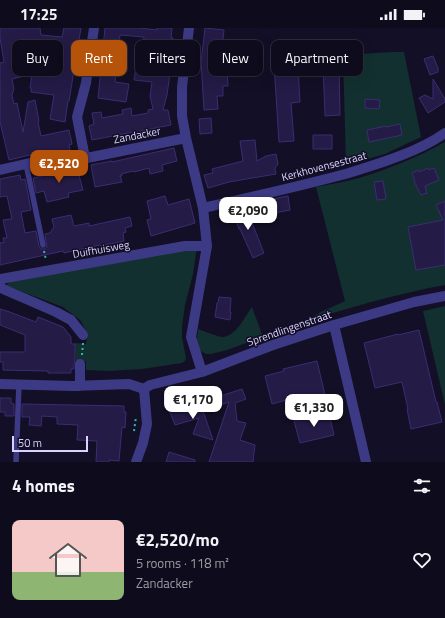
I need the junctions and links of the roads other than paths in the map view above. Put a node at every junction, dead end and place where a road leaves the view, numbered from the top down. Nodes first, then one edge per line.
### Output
1 (94, 28) edge
2 (189, 28) edge
3 (445, 133) edge
4 (186, 138) junction
5 (85, 158) junction
6 (26, 164) junction
7 (0, 170) edge
8 (203, 208) junction
9 (43, 246) road end
10 (207, 246) junction
11 (0, 279) edge
12 (0, 286) edge
13 (445, 296) edge
14 (334, 325) junction
15 (83, 335) road end
16 (80, 364) road end
17 (202, 372) junction
18 (0, 384) edge
19 (19, 384) junction
20 (80, 386) junction
21 (144, 389) junction
22 (16, 462) edge
23 (136, 462) edge
24 (366, 462) edge

1 - 5 street
2 - 4 street
3 - 8 street, Kerkhovensestraat
4 - 5 street, Zandacker
4 - 8 street
5 - 6 street, Zandacker
6 - 7 street, Zandacker
6 - 9 lane
8 - 10 street
10 - 11 street, Duifhuisweg
10 - 17 street
12 - 15 street
13 - 14 street, Sprendlingenstraat
14 - 17 street, Sprendlingenstraat
14 - 24 street
16 - 20 street
17 - 21 street, Sprendlingenstraat
18 - 19 street
19 - 20 street
19 - 22 lane
20 - 21 street
21 - 23 street

